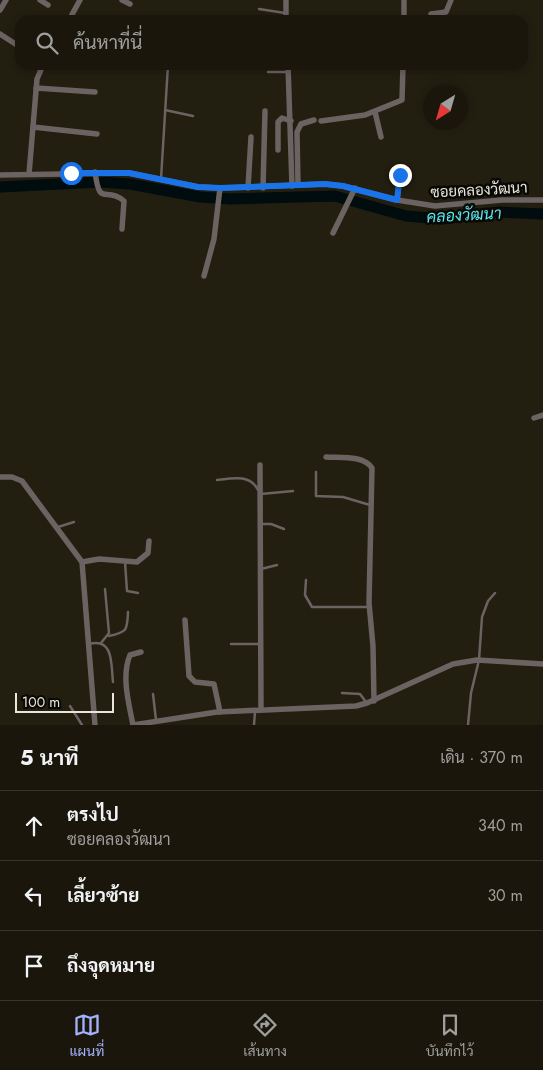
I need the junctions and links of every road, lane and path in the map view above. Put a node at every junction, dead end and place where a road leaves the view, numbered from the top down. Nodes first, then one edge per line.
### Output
1 (6, 0) edge
2 (40, 0) edge
3 (80, 0) edge
4 (122, 0) edge
5 (286, 0) edge
6 (404, 0) edge
7 (451, 0) edge
8 (130, 4) dead end
9 (48, 5) dead end
10 (259, 9) dead end
11 (0, 10) edge
12 (286, 13) joint
13 (431, 14) dead end
14 (72, 15) edge
15 (404, 15) edge
16 (0, 34) edge
17 (15, 44) edge
18 (40, 70) edge
19 (168, 70) edge
20 (403, 70) edge
21 (268, 72) dead end
22 (288, 72) joint
23 (36, 88) junction
24 (95, 92) dead end
25 (165, 110) junction
26 (265, 111) dead end
27 (375, 112) junction
28 (193, 116) dead end
29 (292, 121) junction
30 (33, 128) junction
31 (97, 134) dead end
32 (251, 137) dead end
33 (381, 137) dead end
34 (278, 150) dead end
35 (29, 174) junction
36 (0, 175) edge
37 (96, 175) junction
38 (400, 175) dead end
39 (161, 179) junction
40 (295, 186) junction
41 (248, 188) junction
42 (263, 188) junction
43 (355, 190) junction
44 (220, 191) junction
45 (397, 200) junction
46 (543, 200) edge
47 (122, 229) dead end
48 (333, 233) dead end
49 (204, 276) dead end
50 (543, 415) edge
51 (534, 418) dead end
52 (326, 457) dead end
53 (260, 465) dead end
54 (316, 472) dead end
55 (0, 477) edge
56 (217, 480) dead end
57 (293, 491) dead end
58 (260, 494) junction
59 (372, 505) junction
60 (74, 522) dead end
61 (260, 524) junction
62 (58, 527) junction
63 (284, 529) dead end
64 (149, 541) dead end
65 (82, 562) junction
66 (125, 562) junction
67 (277, 565) dead end
68 (260, 569) junction
69 (306, 580) dead end
70 (105, 589) dead end
71 (138, 593) dead end
72 (496, 593) dead end
73 (369, 607) junction
74 (128, 612) dead end
75 (185, 620) dead end
76 (109, 636) junction
77 (101, 643) junction
78 (88, 644) junction
79 (231, 644) dead end
80 (260, 644) junction
81 (141, 652) dead end
82 (479, 660) junction
83 (543, 664) edge
84 (113, 682) dead end
85 (342, 693) dead end
86 (153, 694) dead end
87 (374, 700) junction
88 (367, 703) junction
89 (70, 706) dead end
90 (258, 709) junction
91 (220, 712) junction
92 (187, 717) junction
93 (156, 721) junction
94 (145, 724) edge
95 (82, 725) edge
96 (95, 725) edge
97 (136, 725) edge
98 (188, 725) edge
99 (254, 725) edge
100 (468, 725) edge

1 - 11 street
2 - 9 street
3 - 14 street
4 - 8 street
5 - 12 street
6 - 15 street
7 - 13 street
10 - 12 lane
16 - 17 street
18 - 23 street
19 - 25 lane
20 - 27 street
21 - 22 lane
22 - 29 street
23 - 24 street
23 - 30 street
25 - 28 lane
25 - 39 lane
26 - 42 street
27 - 33 street
27 - 40 street
29 - 34 street
29 - 40 street
30 - 31 street
30 - 35 street
32 - 41 street
35 - 36 street, ซอยคลองวัฒนา
35 - 37 street, ซอยคลองวัฒนา
37 - 39 street, ซอยคลองวัฒนา
37 - 47 street
38 - 45 street
39 - 44 street, ซอยคลองวัฒนา
40 - 42 street, ซอยคลองวัฒนา
40 - 43 street, ซอยคลองวัฒนา
41 - 42 street, ซอยคลองวัฒนา
41 - 44 street, ซอยคลองวัฒนา
43 - 45 street, ซอยคลองวัฒนา
43 - 48 street
44 - 49 street
45 - 46 street, ซอยคลองวัฒนา
50 - 51 street
52 - 59 street
53 - 58 street
54 - 59 lane
55 - 62 street
56 - 58 lane
57 - 58 lane
58 - 61 street
59 - 73 street
60 - 62 lane
61 - 63 lane
61 - 68 street
62 - 65 street
64 - 66 street
65 - 66 street
65 - 78 street
66 - 71 lane
67 - 68 lane
68 - 80 street
69 - 73 lane
70 - 76 lane
72 - 82 lane
73 - 87 street
74 - 76 lane
75 - 91 street
76 - 77 lane
77 - 78 lane
77 - 84 lane
78 - 96 street
79 - 80 lane
80 - 90 street
81 - 97 street
82 - 83 street
82 - 87 street
82 - 100 lane
85 - 88 lane
86 - 93 lane
87 - 88 street
88 - 90 street
89 - 95 lane
90 - 91 street
90 - 99 lane
91 - 92 street
92 - 93 street
92 - 98 street
93 - 94 street
94 - 97 street

